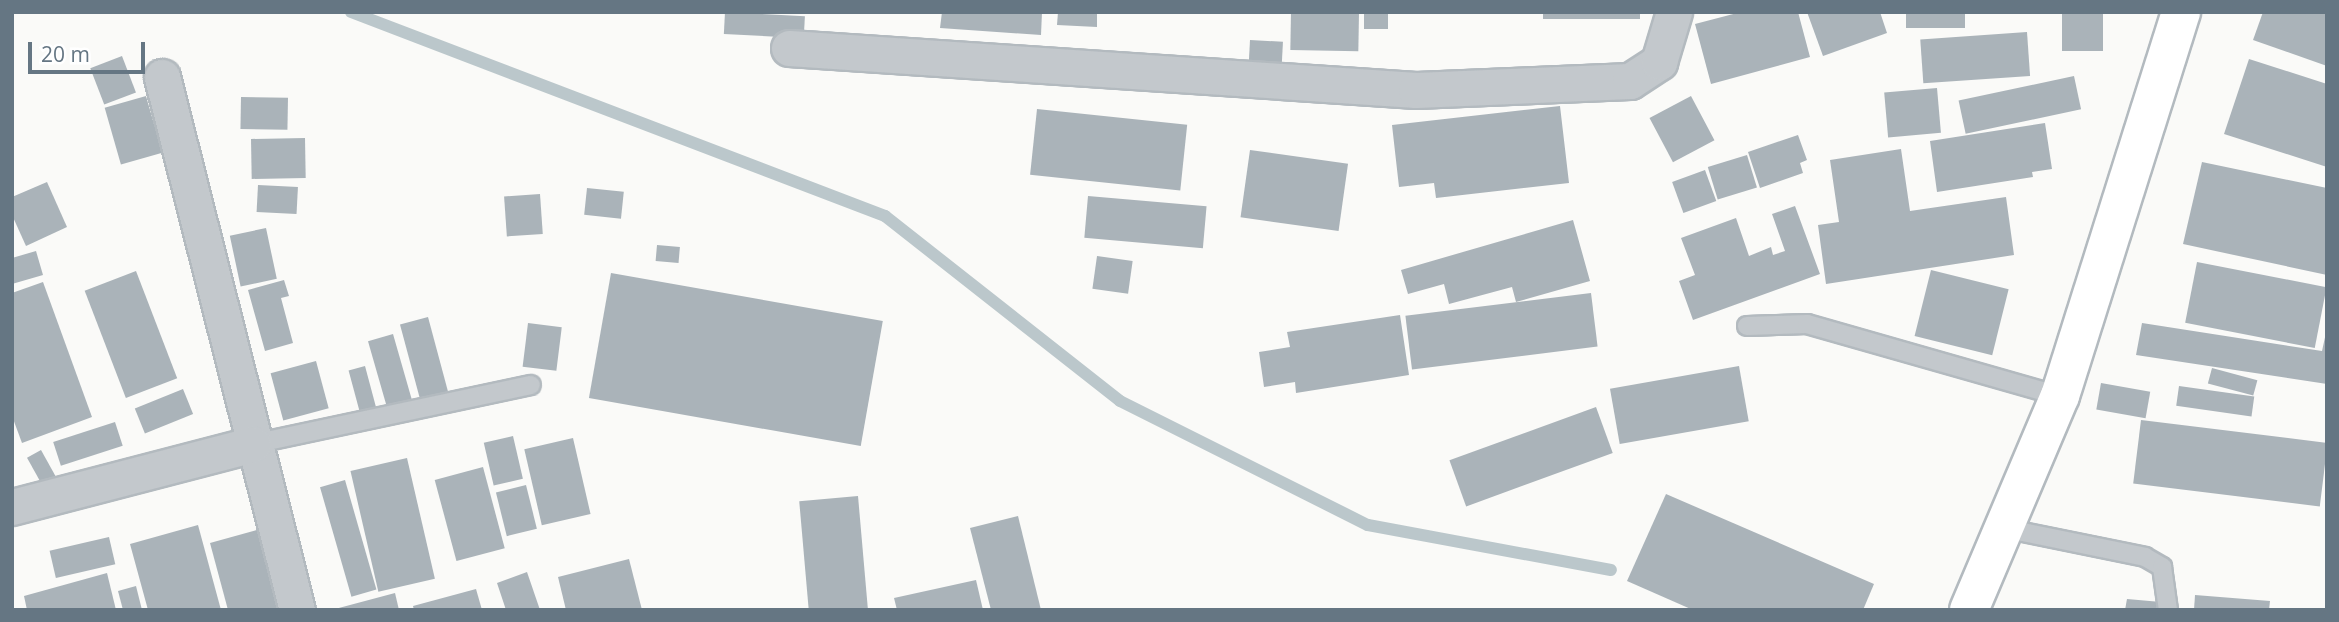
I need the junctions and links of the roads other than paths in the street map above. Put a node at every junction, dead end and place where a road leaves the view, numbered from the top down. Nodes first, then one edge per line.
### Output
1 (1674, 12) edge
2 (2181, 12) edge
3 (789, 48) dead end
4 (162, 77) dead end
5 (1747, 326) dead end
6 (531, 385) dead end
7 (2060, 396) junction
8 (253, 444) junction
9 (12, 507) edge
10 (2003, 528) junction
11 (297, 610) edge
12 (1969, 610) edge
13 (2168, 610) edge

1 - 3 street
2 - 7 main road
4 - 8 street
5 - 7 lane
6 - 8 lane
7 - 10 main road
8 - 9 street
8 - 11 street
10 - 12 main road
10 - 13 lane

